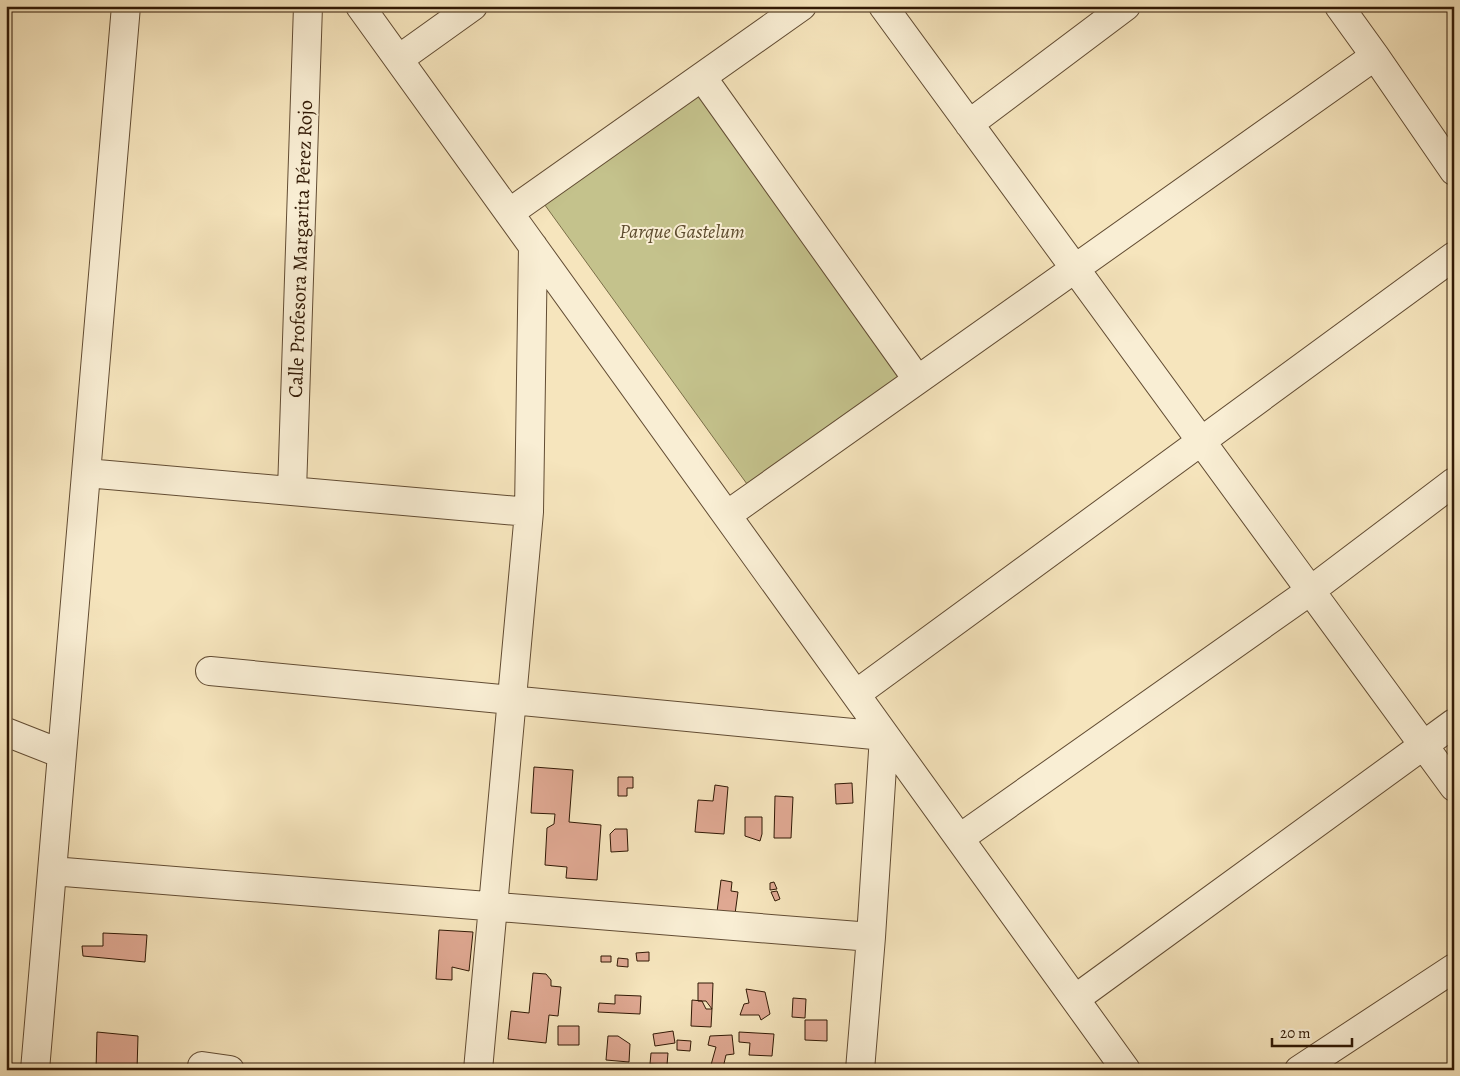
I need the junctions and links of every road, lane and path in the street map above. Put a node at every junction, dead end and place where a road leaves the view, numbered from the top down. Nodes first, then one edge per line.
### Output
1 (126, 6) edge
2 (308, 6) edge
3 (360, 6) edge
4 (473, 6) edge
5 (802, 6) edge
6 (883, 6) edge
7 (1126, 6) edge
8 (1339, 6) edge
9 (1375, 56) junction
10 (399, 59) junction
11 (702, 76) junction
12 (969, 124) junction
13 (1454, 171) edge
14 (509, 213) junction
15 (533, 246) junction
16 (1454, 256) edge
17 (1075, 268) junction
18 (917, 379) junction
19 (1201, 441) junction
20 (86, 473) junction
21 (1454, 482) edge
22 (292, 491) junction
23 (529, 512) junction
24 (727, 515) junction
25 (1310, 591) junction
26 (210, 671) dead end
27 (856, 694) junction
28 (512, 700) junction
29 (1454, 723) edge
30 (879, 727) junction
31 (6, 732) edge
32 (1423, 745) junction
33 (62, 754) junction
34 (1454, 787) edge
35 (960, 838) junction
36 (52, 871) junction
37 (494, 907) junction
38 (871, 936) junction
39 (1454, 968) edge
40 (1075, 999) junction
41 (202, 1066) dead end
42 (35, 1070) edge
43 (230, 1070) edge
44 (478, 1070) edge
45 (860, 1070) edge
46 (1126, 1070) edge
47 (1299, 1070) edge

1 - 20 street
2 - 22 street, Calle Profesora Margarita Pérez Rojo
3 - 10 street
4 - 10 street
5 - 11 street
6 - 12 street
7 - 12 street
8 - 9 street
9 - 13 street
9 - 17 street
10 - 14 street
11 - 14 street
11 - 18 street
12 - 17 street
14 - 15 street
15 - 23 street
15 - 24 street
16 - 19 street
17 - 18 street
17 - 19 street
18 - 24 street
19 - 25 street
19 - 27 street
20 - 22 street
20 - 33 street
21 - 25 street
22 - 23 street
23 - 28 street
24 - 27 street
25 - 32 street
25 - 35 street
26 - 28 street
27 - 30 street
28 - 30 street
28 - 37 street
29 - 32 street
30 - 35 street
30 - 38 street
31 - 33 street
32 - 34 street
32 - 40 street
33 - 36 street
35 - 40 street
36 - 37 street
36 - 42 street
37 - 38 street
37 - 44 street
38 - 45 street
39 - 47 street
40 - 46 street
41 - 43 street

